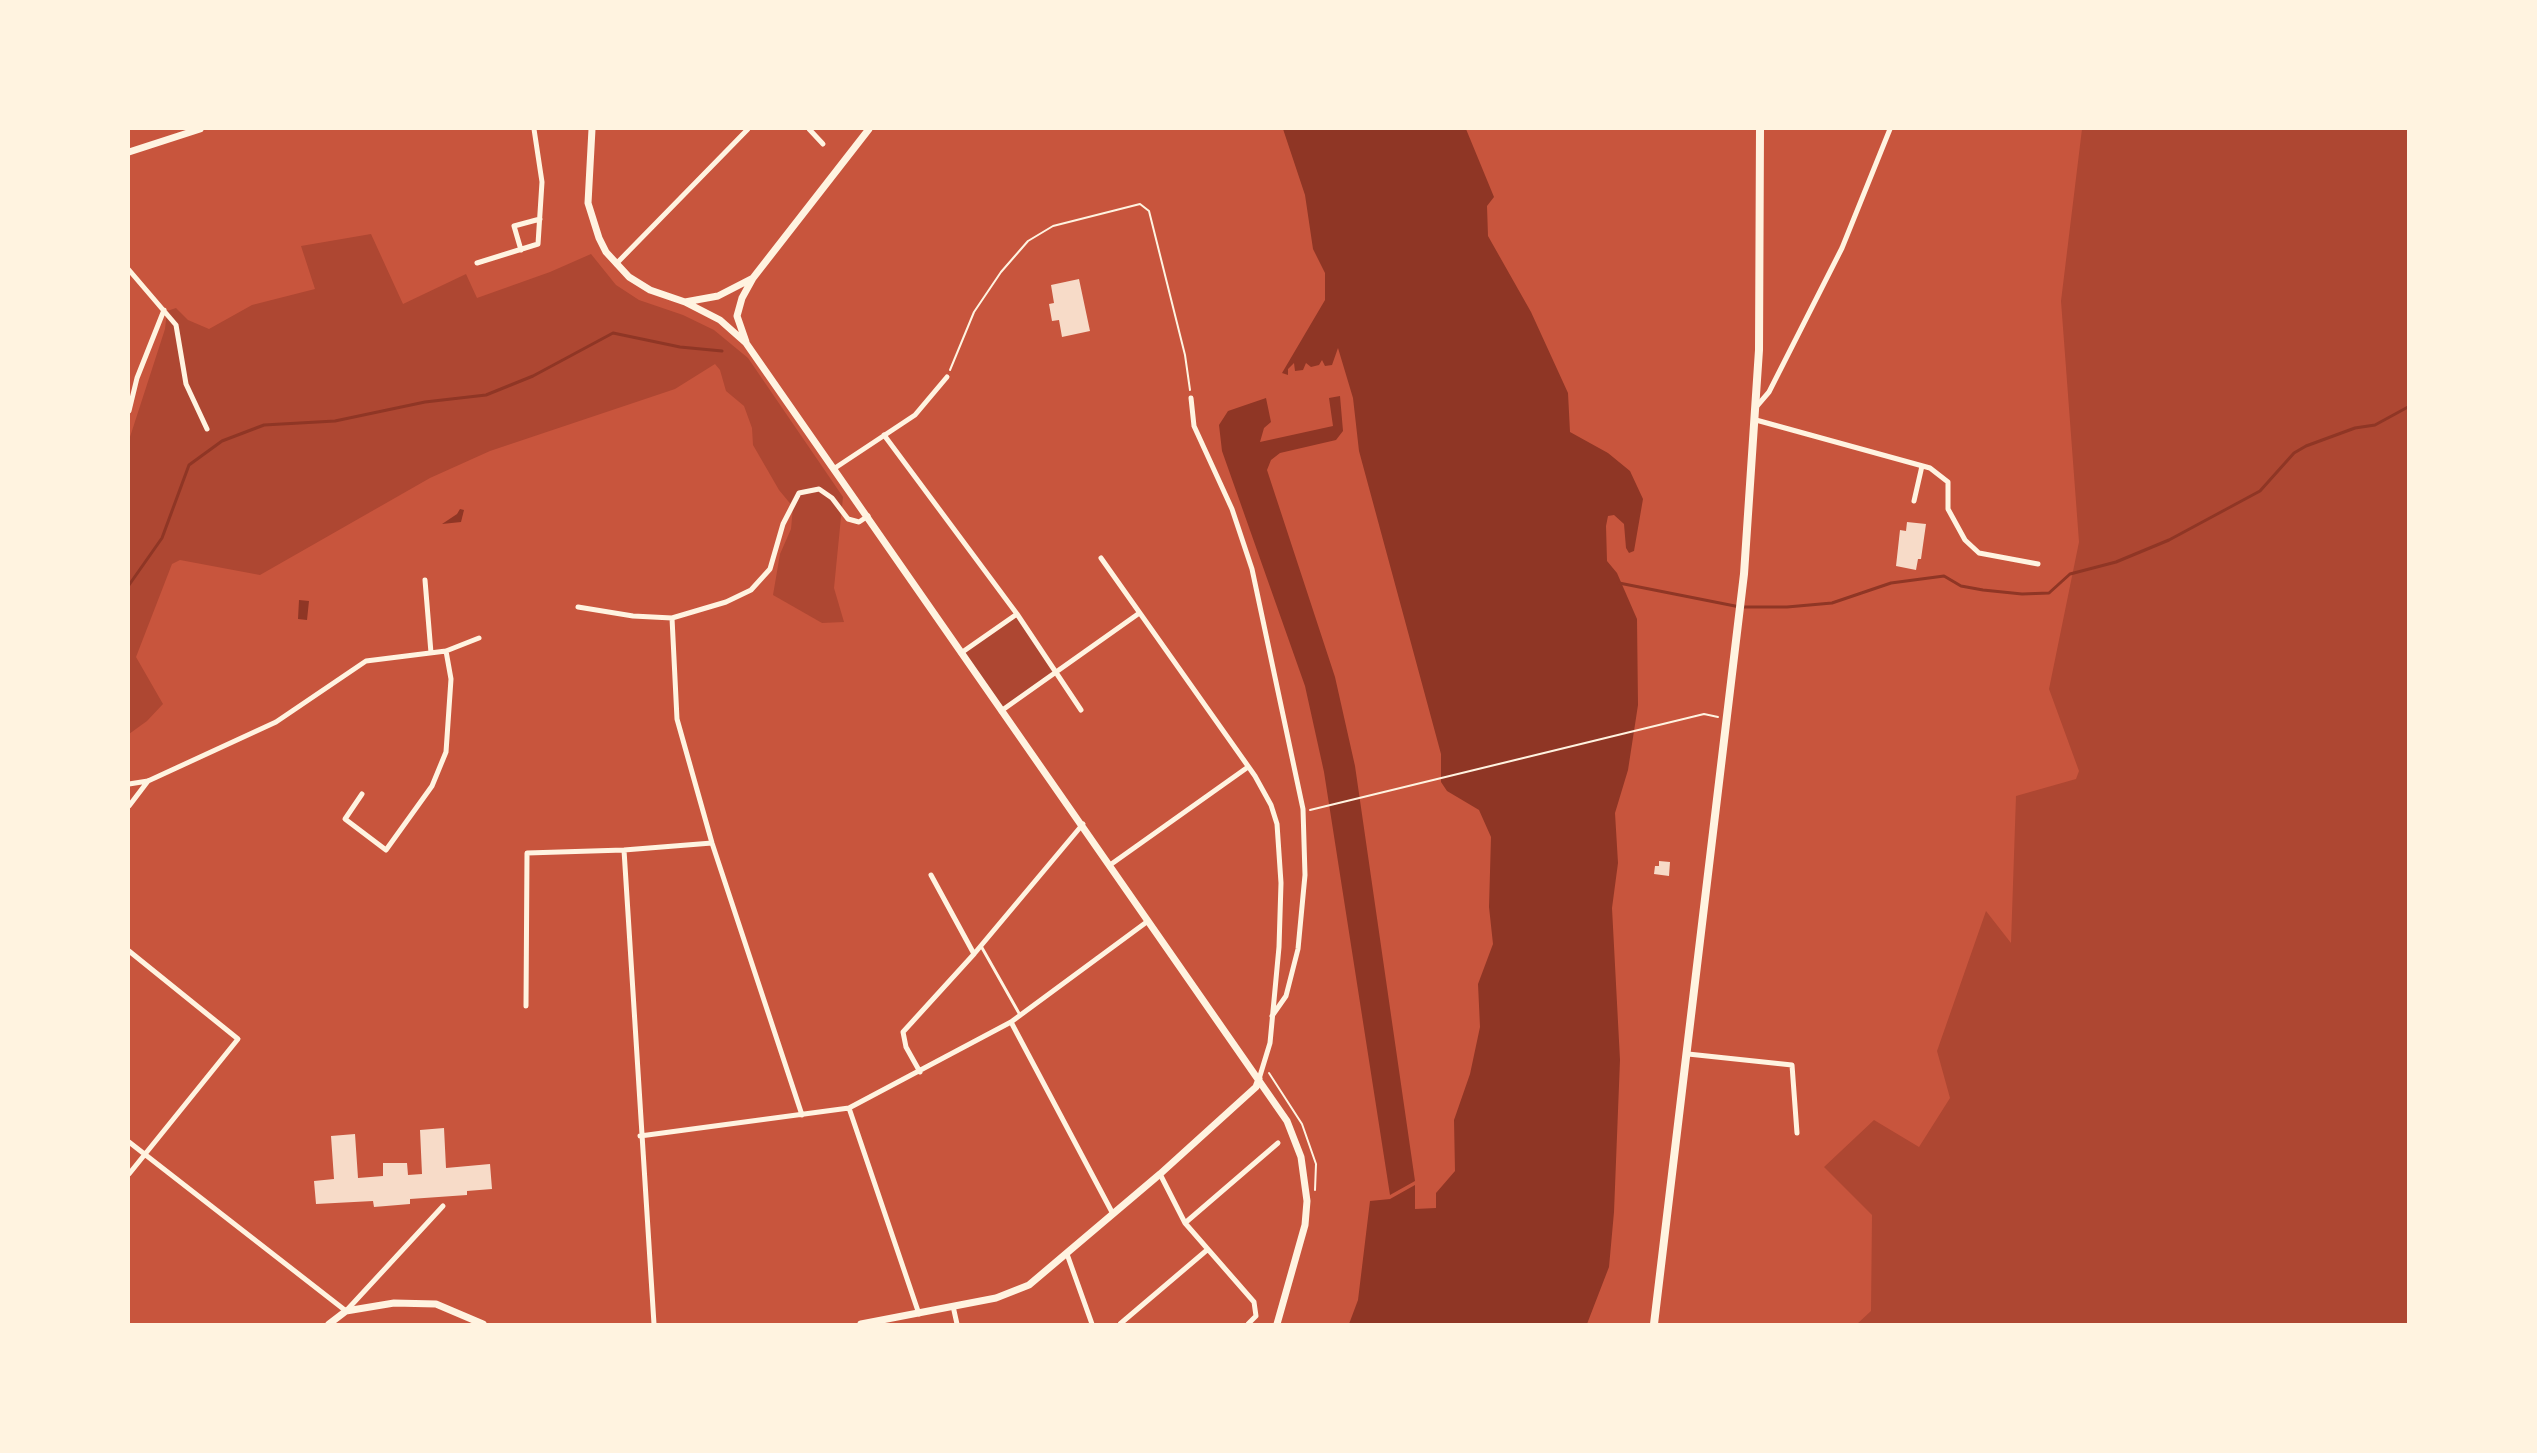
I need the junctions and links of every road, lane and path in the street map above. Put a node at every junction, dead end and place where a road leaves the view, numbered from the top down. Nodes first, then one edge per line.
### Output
1 (200, 129) edge
2 (534, 129) edge
3 (592, 129) edge
4 (748, 129) edge
5 (809, 129) edge
6 (869, 129) edge
7 (1760, 129) edge
8 (1890, 129) edge
9 (823, 144) dead end
10 (129, 152) edge
11 (540, 219) junction
12 (521, 250) junction
13 (477, 263) dead end
14 (616, 264) junction
15 (129, 270) edge
16 (753, 278) junction
17 (685, 302) junction
18 (164, 310) junction
19 (746, 343) junction
20 (947, 377) joint
21 (1191, 398) joint
22 (1757, 406) junction
23 (129, 411) edge
24 (1756, 420) junction
25 (207, 429) dead end
26 (884, 435) junction
27 (1922, 466) junction
28 (835, 468) junction
29 (1914, 501) dead end
30 (868, 516) junction
31 (1101, 558) dead end
32 (2038, 564) dead end
33 (425, 580) dead end
34 (578, 607) dead end
35 (1017, 614) junction
36 (1138, 614) junction
37 (672, 618) junction
38 (479, 638) dead end
39 (446, 651) junction
40 (431, 652) junction
41 (961, 653) junction
42 (1056, 673) junction
43 (1081, 710) dead end
44 (1001, 711) junction
45 (1727, 718) junction
46 (1248, 767) junction
47 (148, 781) junction
48 (129, 784) edge
49 (362, 794) dead end
50 (129, 806) edge
51 (1314, 810) dead end
52 (1083, 824) junction
53 (712, 843) junction
54 (624, 850) junction
55 (1110, 865) junction
56 (932, 875) dead end
57 (1148, 921) junction
58 (981, 945) junction
59 (129, 951) edge
60 (974, 954) junction
61 (526, 1006) dead end
62 (1020, 1015) junction
63 (1272, 1016) junction
64 (1011, 1022) junction
65 (1688, 1054) junction
66 (920, 1072) junction
67 (1259, 1079) junction
68 (849, 1108) junction
69 (802, 1115) junction
70 (1797, 1133) dead end
71 (640, 1136) junction
72 (129, 1142) edge
73 (1278, 1143) dead end
74 (144, 1155) junction
75 (129, 1174) edge
76 (1160, 1174) junction
77 (443, 1206) dead end
78 (1113, 1214) junction
79 (1185, 1223) junction
80 (1207, 1250) junction
81 (1067, 1254) junction
82 (953, 1306) junction
83 (346, 1311) junction
84 (919, 1314) junction
85 (329, 1324) edge
86 (483, 1324) edge
87 (654, 1324) edge
88 (861, 1324) edge
89 (957, 1324) edge
90 (1092, 1324) edge
91 (1120, 1324) edge
92 (1248, 1324) edge
93 (1277, 1324) edge
94 (1654, 1324) edge

1 - 10 street
2 - 11 street
3 - 14 street
4 - 14 street
5 - 9 street
6 - 16 street
7 - 22 main road
8 - 22 street
11 - 12 street
11 - 12 street
12 - 13 street
14 - 17 street
15 - 18 street
16 - 17 street
16 - 19 street
17 - 19 street
18 - 23 street
18 - 25 street
19 - 28 street
20 - 21 path
20 - 26 street
21 - 63 street
22 - 24 main road
24 - 27 street
24 - 45 main road
26 - 28 street
26 - 35 street
27 - 29 street
27 - 32 street
28 - 30 street
30 - 37 street
30 - 41 street
31 - 36 street
33 - 40 street
34 - 37 street
35 - 41 street
35 - 42 street
36 - 42 street
36 - 46 street
37 - 53 street
38 - 39 street
39 - 40 street
39 - 49 street
40 - 47 street
41 - 44 street
42 - 43 street
42 - 44 street
44 - 52 street
45 - 51 path
45 - 65 main road
46 - 55 street
46 - 63 street
47 - 48 street
47 - 50 street
52 - 55 street
52 - 58 street
53 - 54 street
53 - 69 street
54 - 61 street
54 - 71 street
55 - 57 street
56 - 60 street
57 - 62 street
57 - 67 street
58 - 60 street
58 - 62 lane
59 - 74 street
60 - 66 street
62 - 64 street
63 - 67 street
64 - 66 street
64 - 78 street
65 - 70 street
65 - 94 main road
66 - 68 street
67 - 76 street
67 - 93 street
68 - 69 street
68 - 84 street
69 - 71 street
71 - 87 street
72 - 74 street
73 - 79 street
74 - 75 street
74 - 83 street
76 - 78 street
76 - 79 street
77 - 83 street
78 - 81 street
79 - 80 street
80 - 91 street
80 - 92 street
81 - 82 street
81 - 90 street
82 - 84 street
82 - 89 street
83 - 85 street
83 - 86 street
84 - 88 street

